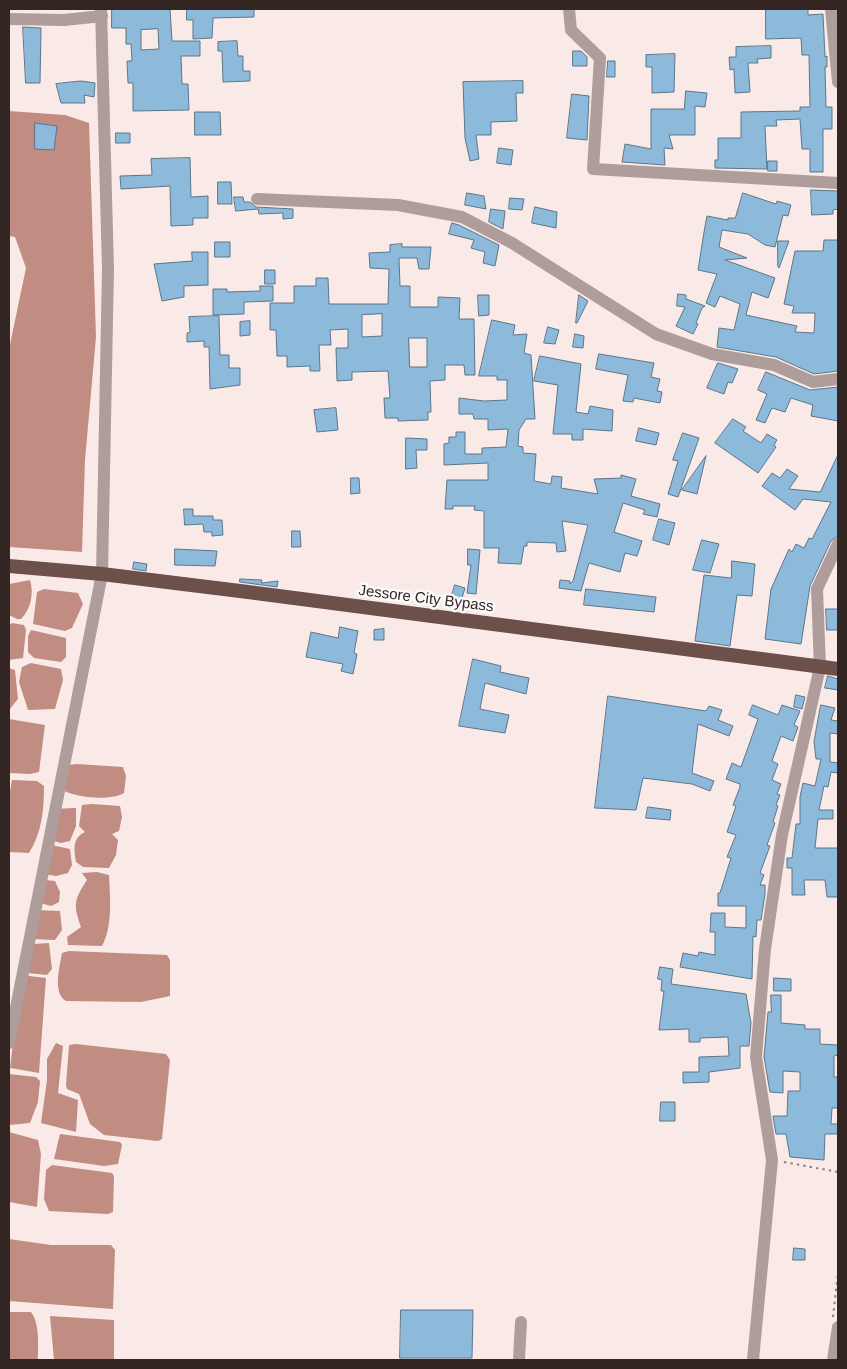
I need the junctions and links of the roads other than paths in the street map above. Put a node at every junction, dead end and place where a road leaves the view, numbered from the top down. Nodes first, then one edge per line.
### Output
1 (569, 9) edge
2 (831, 9) edge
3 (101, 12) edge
4 (21, 14) edge
5 (9, 19) edge
6 (838, 82) edge
7 (838, 183) edge
8 (256, 198) dead end
9 (838, 379) edge
10 (838, 544) edge
11 (9, 566) edge
12 (102, 574) junction
13 (820, 667) junction
14 (838, 669) edge
15 (9, 1042) edge
16 (521, 1322) dead end
17 (838, 1327) edge
18 (519, 1360) edge
19 (752, 1360) edge
20 (833, 1360) edge

1 - 7 street
2 - 6 street
3 - 4 street
3 - 12 street
4 - 5 street
8 - 9 street
10 - 13 street
11 - 12 highway, Jessore City Bypass
12 - 13 highway, Jessore City Bypass
12 - 15 street
13 - 14 highway, Jessore City Bypass
13 - 19 street
16 - 18 street
17 - 20 street

